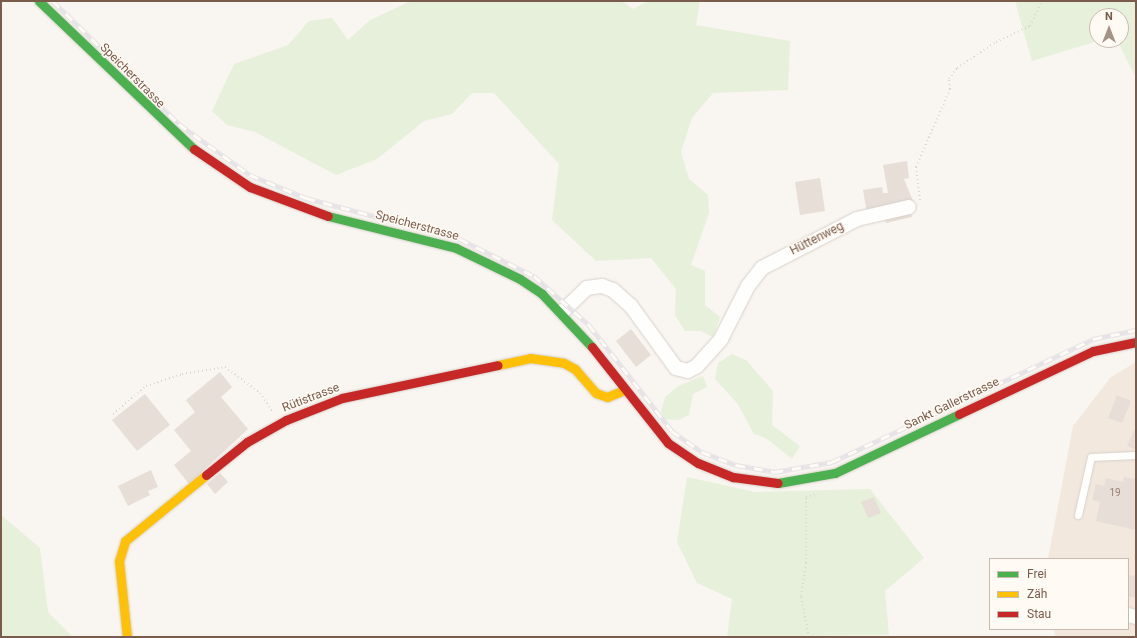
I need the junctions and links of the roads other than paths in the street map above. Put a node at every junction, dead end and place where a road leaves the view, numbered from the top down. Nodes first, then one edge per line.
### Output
1 (39, 1) edge
2 (909, 207) road end
3 (562, 312) junction
4 (1136, 342) edge
5 (624, 390) junction
6 (1136, 455) edge
7 (777, 483) joint
8 (1078, 515) dead end
9 (127, 637) edge

1 - 3 main road, Speicherstrasse
2 - 3 street, Hüttenweg
3 - 5 main road, Speicherstrasse
4 - 7 main road, Sankt Gallerstrasse
5 - 7 main road, Speicherstrasse
5 - 9 main road, Rütistrasse
6 - 8 lane

